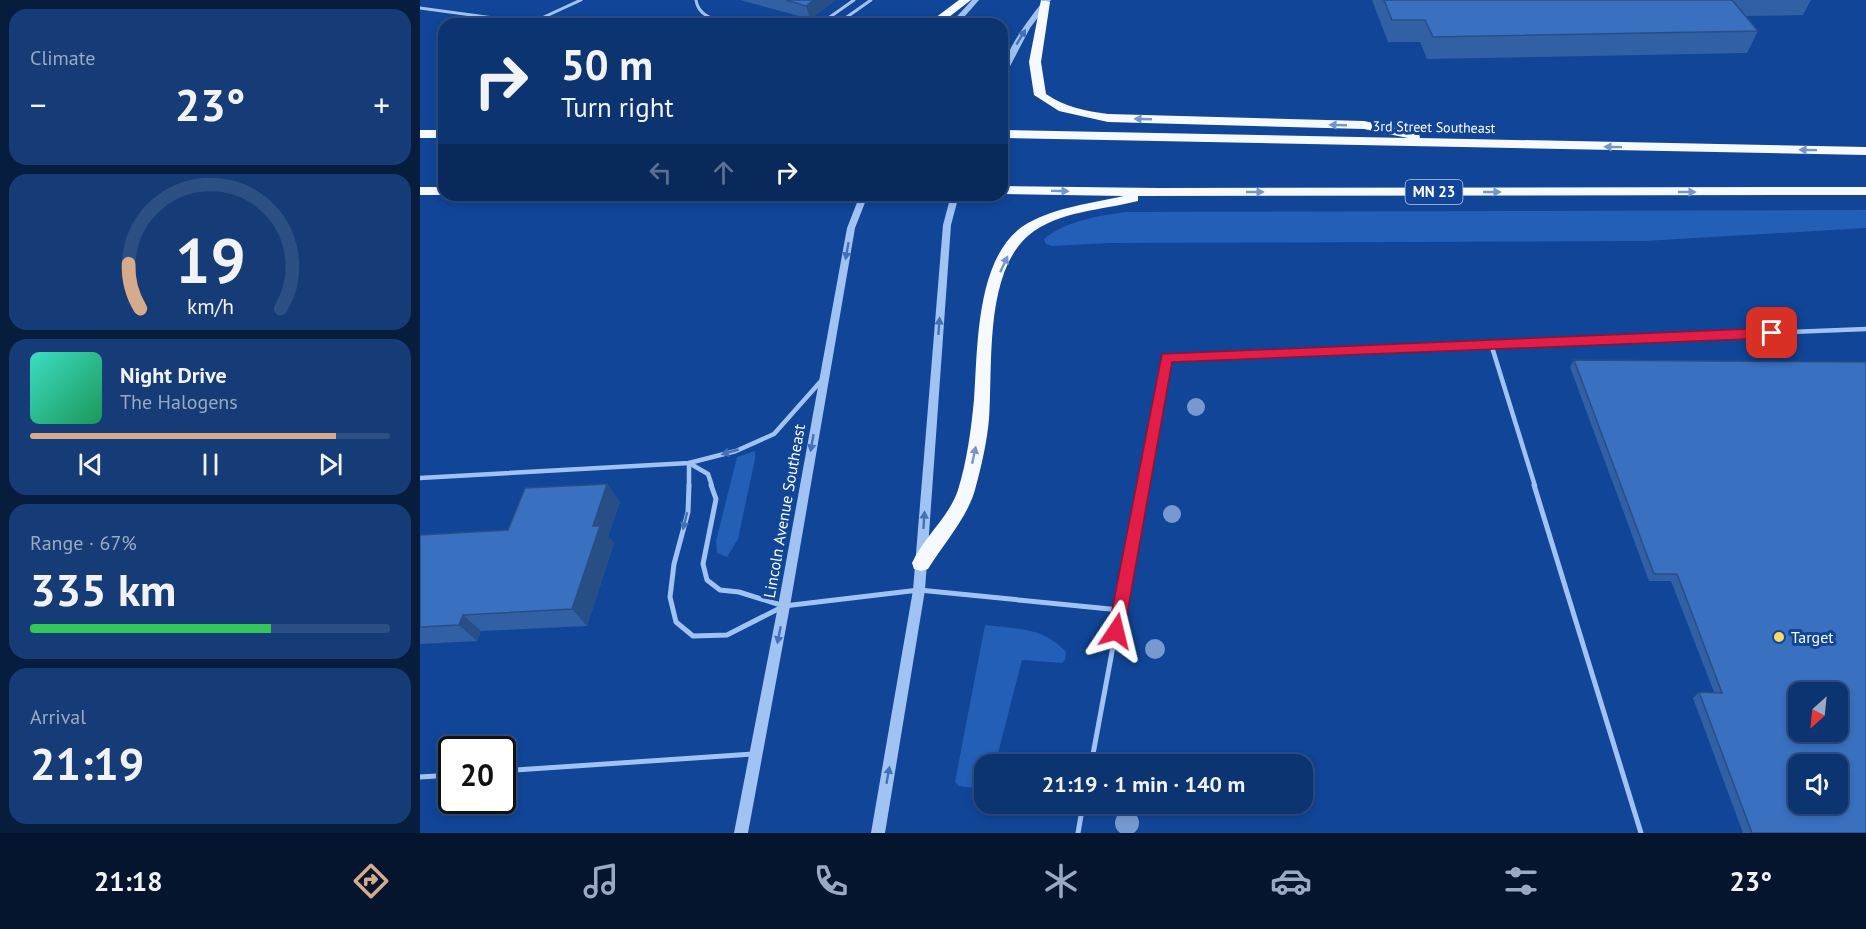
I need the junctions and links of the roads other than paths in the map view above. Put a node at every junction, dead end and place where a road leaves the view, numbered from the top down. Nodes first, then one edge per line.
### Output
1 (581, 0) edge
2 (696, 0) edge
3 (854, 0) edge
4 (871, 0) edge
5 (966, 0) edge
6 (976, 0) edge
7 (1046, 1) edge
8 (420, 8) edge
9 (494, 18) edge
10 (542, 18) edge
11 (714, 18) edge
12 (828, 18) edge
13 (846, 18) edge
14 (941, 18) edge
15 (960, 18) edge
16 (1008, 63) edge
17 (438, 134) edge
18 (1008, 134) edge
19 (420, 135) edge
20 (1457, 144) junction
21 (1866, 151) edge
22 (1008, 190) edge
23 (420, 191) edge
24 (438, 191) edge
25 (1866, 191) edge
26 (1158, 192) junction
27 (862, 201) edge
28 (953, 201) edge
29 (1866, 329) edge
30 (1491, 344) junction
31 (823, 379) junction
32 (689, 463) junction
33 (420, 478) edge
34 (921, 563) junction
35 (919, 590) junction
36 (784, 606) junction
37 (1120, 610) junction
38 (755, 753) junction
39 (1093, 754) edge
40 (516, 770) edge
41 (438, 776) edge
42 (420, 777) edge
43 (1081, 814) edge
44 (741, 833) edge
45 (878, 833) edge
46 (1078, 833) edge
47 (1641, 833) edge

1 - 10 lane
2 - 11 lane
3 - 12 lane
4 - 13 lane
5 - 14 highway
6 - 15 street
16 -> 7 street
20 -> 7 highway
8 - 9 lane
17 - 19 highway
18 - 20 highway, 3rd Street Southeast
21 -> 20 highway, 3rd Street Southeast
22 -> 26 highway, MN 23
23 - 24 highway
26 -> 25 highway, MN 23
34 -> 26 highway
27 -> 31 street, Lincoln Avenue Southeast
34 -> 28 street
29 - 30 lane
30 - 37 lane
30 - 47 lane
31 -> 32 lane
31 -> 36 street, Lincoln Avenue Southeast
32 - 33 lane
32 - 36 lane
32 -> 36 lane
34 - 35 street
35 - 36 lane
35 - 37 lane
45 -> 35 street
36 -> 38 street, Lincoln Avenue Southeast
37 - 39 lane
38 - 40 lane
38 - 44 street, Lincoln Avenue Southeast
41 - 42 lane
43 - 46 lane

